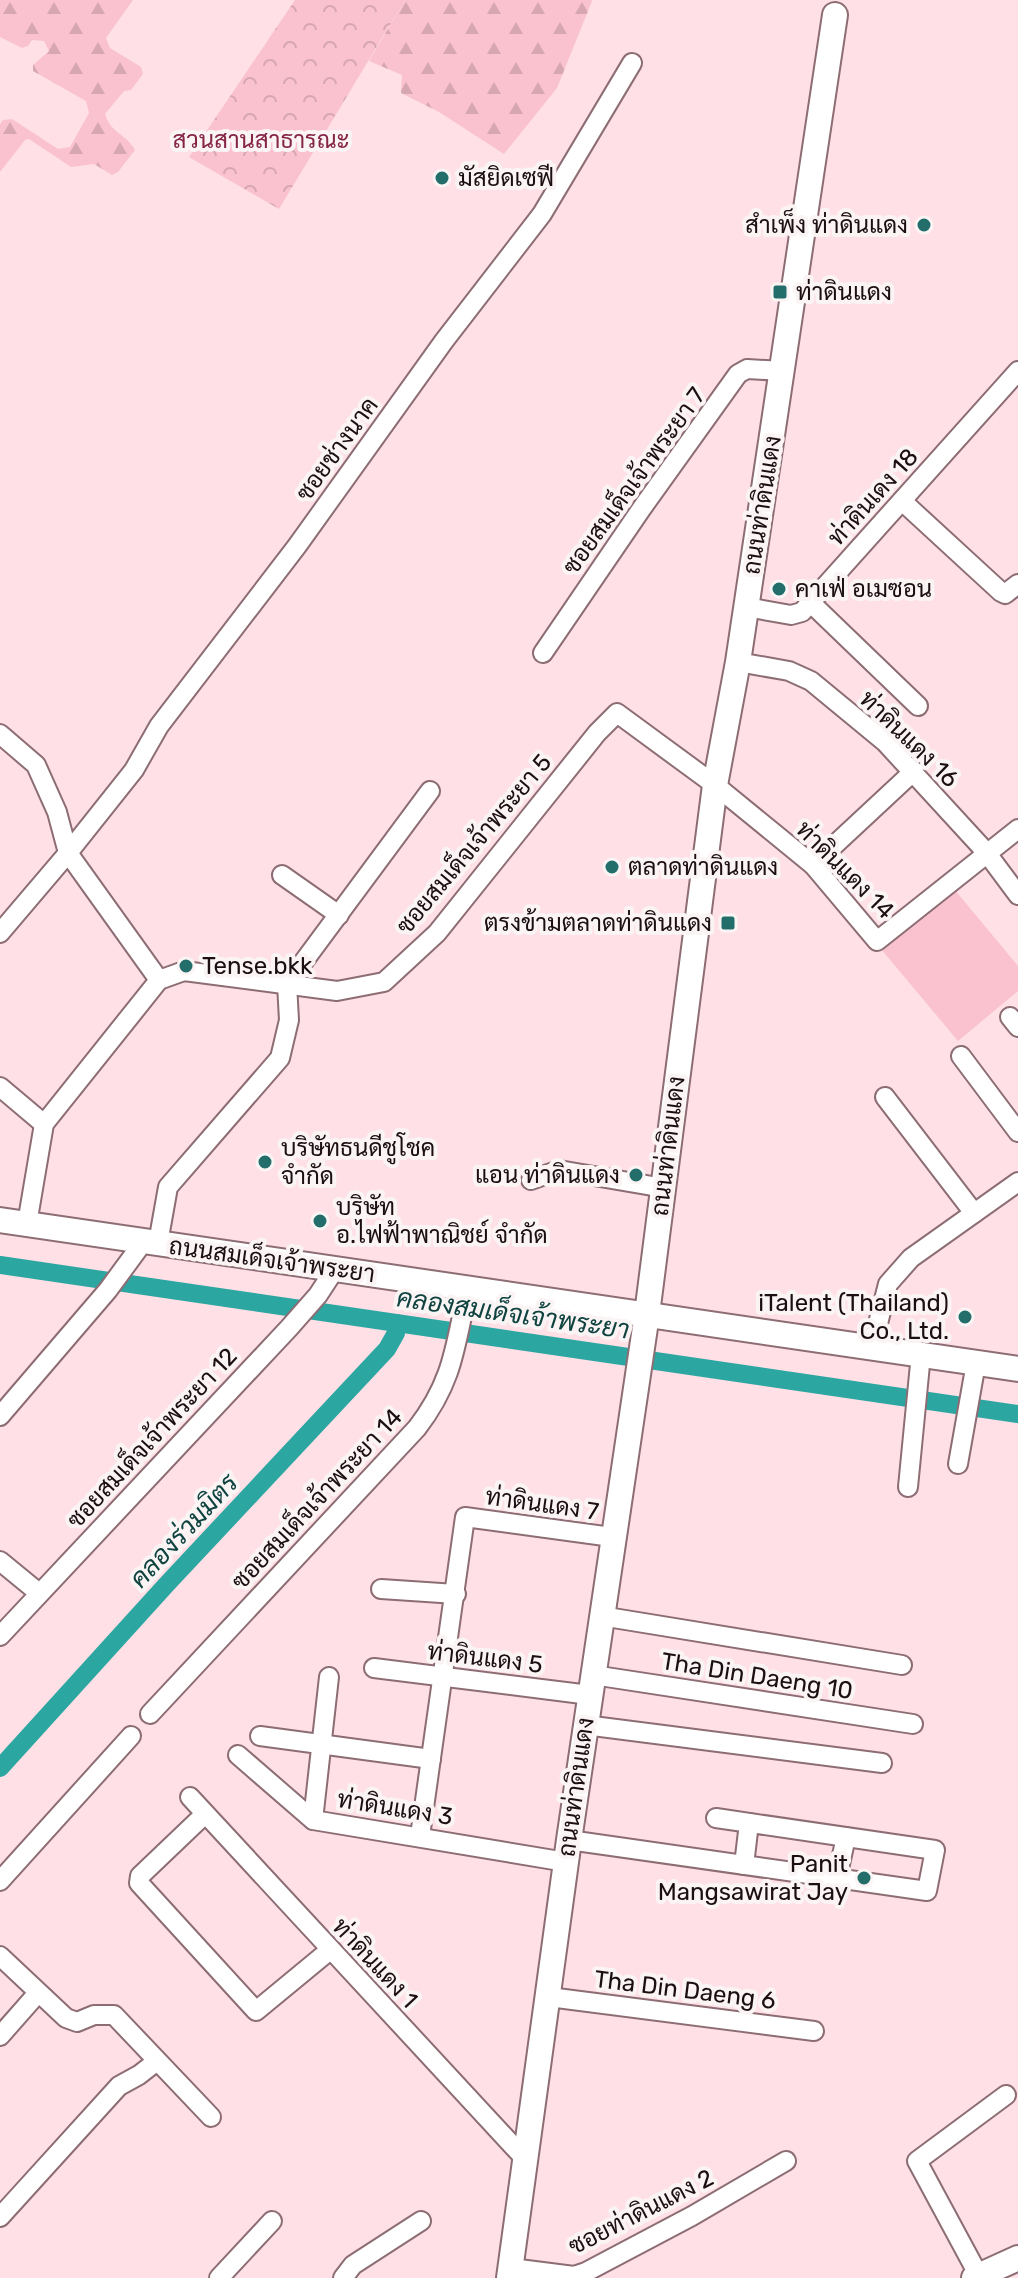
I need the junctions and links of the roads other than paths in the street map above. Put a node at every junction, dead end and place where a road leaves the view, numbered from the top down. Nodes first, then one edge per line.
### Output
1 (835, 15) dead end
2 (632, 63) dead end
3 (782, 371) junction
4 (1018, 371) edge
5 (902, 501) junction
6 (1018, 584) edge
7 (811, 603) junction
8 (746, 607) junction
9 (543, 653) dead end
10 (738, 662) junction
11 (918, 706) dead end
12 (617, 713) joint
13 (0, 734) edge
14 (914, 771) junction
15 (715, 785) junction
16 (430, 791) dead end
17 (1018, 829) edge
18 (986, 852) junction
19 (68, 853) junction
20 (813, 865) junction
21 (282, 875) dead end
22 (1018, 895) edge
23 (339, 915) junction
24 (0, 933) edge
25 (159, 980) junction
26 (287, 984) junction
27 (961, 1056) dead end
28 (0, 1087) edge
29 (885, 1097) dead end
30 (44, 1124) junction
31 (1018, 1132) edge
32 (531, 1180) dead end
33 (1018, 1182) edge
34 (664, 1188) junction
35 (974, 1213) junction
36 (0, 1220) edge
37 (27, 1224) junction
38 (151, 1242) junction
39 (335, 1269) junction
40 (466, 1299) junction
41 (645, 1326) junction
42 (872, 1347) junction
43 (921, 1354) junction
44 (976, 1363) junction
45 (1018, 1369) edge
46 (0, 1416) edge
47 (958, 1464) dead end
48 (908, 1487) dead end
49 (612, 1537) junction
50 (0, 1561) edge
51 (381, 1589) dead end
52 (39, 1593) junction
53 (456, 1594) junction
54 (601, 1616) junction
55 (0, 1636) edge
56 (902, 1665) dead end
57 (374, 1668) dead end
58 (329, 1677) dead end
59 (444, 1677) junction
60 (591, 1685) junction
61 (150, 1714) dead end
62 (913, 1724) dead end
63 (585, 1725) junction
64 (131, 1736) dead end
65 (260, 1736) dead end
66 (322, 1743) junction
67 (238, 1755) dead end
68 (431, 1759) junction
69 (882, 1763) dead end
70 (190, 1797) dead end
71 (205, 1814) junction
72 (716, 1818) dead end
73 (313, 1820) junction
74 (749, 1823) junction
75 (420, 1836) junction
76 (846, 1837) junction
77 (567, 1851) junction
78 (744, 1865) junction
79 (837, 1878) junction
80 (0, 1881) edge
81 (330, 1950) junction
82 (0, 1956) edge
83 (37, 1994) junction
84 (549, 1997) junction
85 (814, 2031) dead end
86 (0, 2036) edge
87 (157, 2061) junction
88 (1006, 2095) dead end
89 (211, 2117) dead end
90 (526, 2160) junction
91 (786, 2161) dead end
92 (0, 2217) edge
93 (272, 2221) dead end
94 (421, 2221) dead end
95 (1018, 2258) edge
96 (510, 2273) edge
97 (976, 2277) edge
98 (219, 2278) edge
99 (343, 2278) edge

1 - 3 street, ถนนท่าดินแดง
2 - 19 street, ซอยช่างนาค
3 - 8 street, ถนนท่าดินแดง
3 - 9 street, ซอยสมเด็จเจ้าพระยา 7
4 - 5 street, ท่าดินเดง 18
5 - 6 street
5 - 7 street, ท่าดินเดง 18
7 - 8 street
7 - 11 street
8 - 10 street, ถนนท่าดินแดง
10 - 14 street, ท่าดินแดง 16
10 - 15 street, ถนนท่าดินแดง
12 - 15 street, ท่าดินแดง 14
12 - 26 street, ซอยสมเด็จเจ้าพระยา 5
13 - 19 street
14 - 18 street, ท่าดินแดง 16
14 - 20 street
15 - 20 street, ท่าดินแดง 14
15 - 34 street, ถนนท่าดินแดง
16 - 23 street
17 - 18 street, ท่าดินแดง 14
18 - 20 street, ท่าดินแดง 14
18 - 22 street, ท่าดินแดง 16
19 - 24 street, ซอยช่างนาค
19 - 25 street
21 - 23 street
23 - 26 street
25 - 26 street, ซอยสมเด็จเจ้าพระยา 5
25 - 30 street
26 - 38 street
27 - 31 street
28 - 30 street
29 - 35 street
30 - 37 street
32 - 34 street
33 - 35 street
34 - 41 street, ถนนท่าดินแดง
35 - 42 street
36 - 37 street, ถนนสมเด็จเจ้าพระยา
37 - 38 street, ถนนสมเด็จเจ้าพระยา
38 - 39 street, ถนนสมเด็จเจ้าพระยา
38 - 46 street
39 - 40 street, ถนนสมเด็จเจ้าพระยา
39 - 52 street, ซอยสมเด็จเจ้าพระยา 12
40 - 41 street, ถนนสมเด็จเจ้าพระยา
40 - 61 street, ซอยสมเด็จเจ้าพระยา 14
41 - 42 street, ถนนสมเด็จเจ้าพระยา
41 - 49 street, ถนนท่าดินแดง
42 - 43 street, ถนนสมเด็จเจ้าพระยา
43 - 44 street, ถนนสมเด็จเจ้าพระยา
43 - 48 street
44 - 45 street, ถนนสมเด็จเจ้าพระยา
44 - 47 street
49 - 53 street, ท่าดินแดง 7
49 - 54 street, ถนนท่าดินแดง
50 - 52 street
51 - 53 street
52 - 55 street, ซอยสมเด็จเจ้าพระยา 12
53 - 59 street
54 - 56 street
54 - 60 street, ถนนท่าดินแดง
57 - 59 street, ท่าดินแดง 5
58 - 66 street
59 - 60 street, ท่าดินแดง 5
59 - 68 street
60 - 62 street, Tha Din Daeng 10
60 - 63 street, ถนนท่าดินแดง
63 - 69 street
63 - 77 street, ถนนท่าดินแดง
64 - 80 street
65 - 66 street
66 - 68 street
66 - 73 street
67 - 73 street, ท่าดินแดง 3
68 - 75 street
70 - 71 street, ท่าดินแดง 1
71 - 81 street, ท่าดินแดง 1
71 - 81 street
72 - 74 street
73 - 75 street, ท่าดินแดง 3
74 - 76 street
74 - 78 street
75 - 77 street, ท่าดินแดง 3
76 - 79 street
76 - 79 street, ท่าดินแดง 3
77 - 78 street, ท่าดินแดง 3
77 - 84 street, ถนนท่าดินแดง
78 - 79 street, ท่าดินแดง 3
81 - 90 street, ท่าดินแดง 1
82 - 83 street
83 - 86 street
83 - 87 street
84 - 85 street, Tha Din Daeng 6
84 - 90 street, ถนนท่าดินแดง
87 - 89 street
87 - 92 street
88 - 97 street
90 - 96 street, ถนนท่าดินแดง
91 - 96 street, ซอยท่าดินแดง 2
93 - 98 street
94 - 99 street
95 - 97 street

